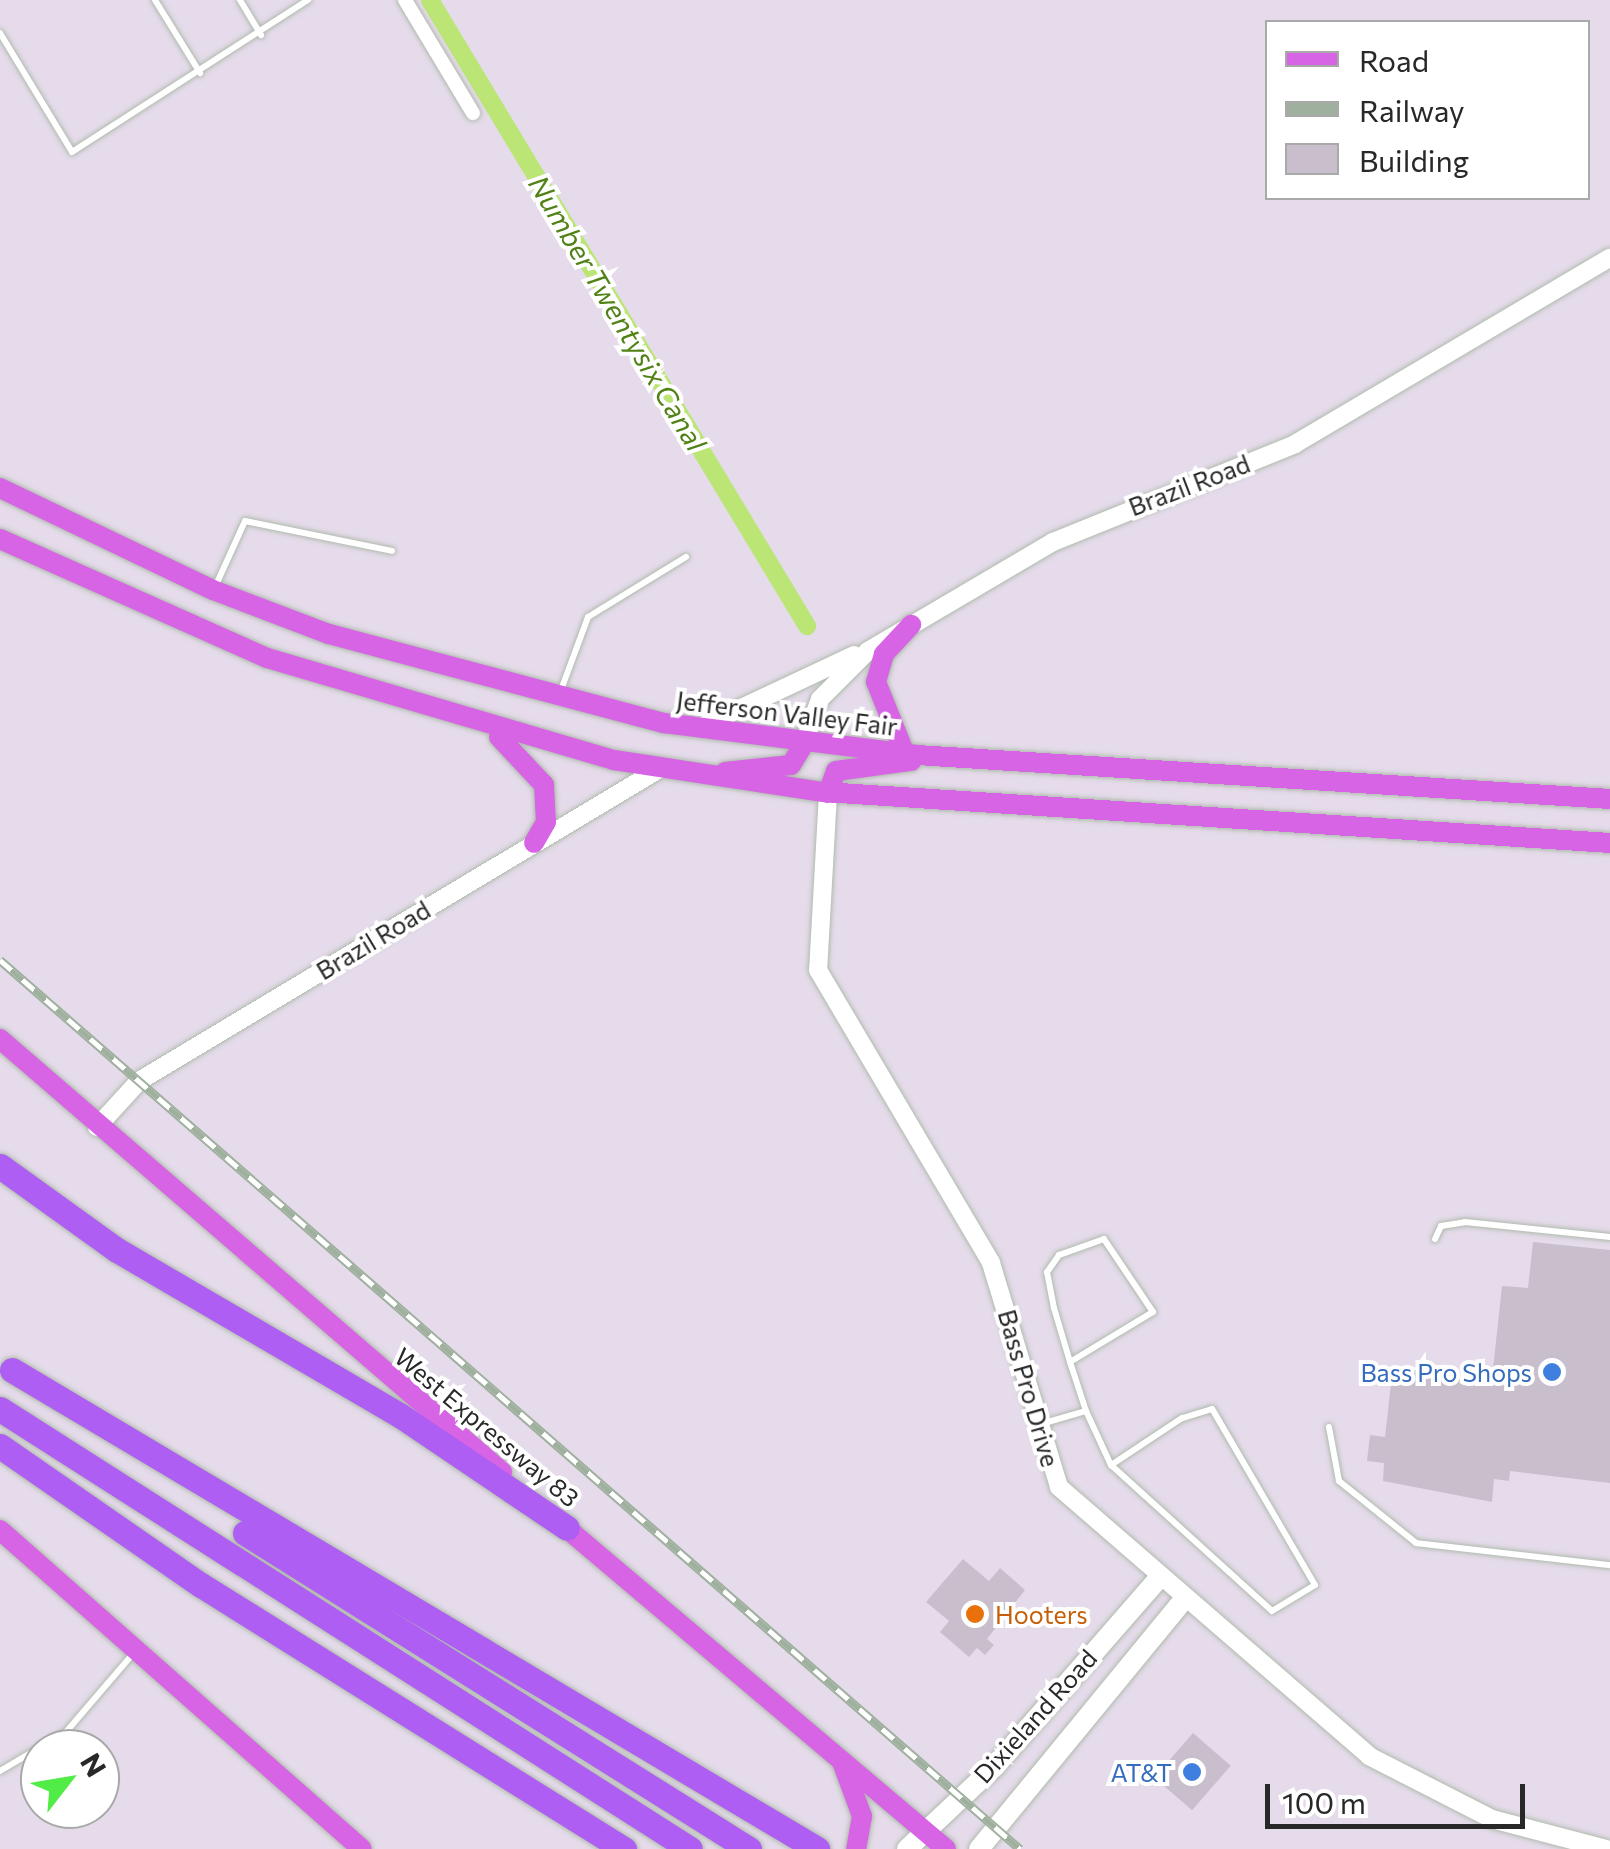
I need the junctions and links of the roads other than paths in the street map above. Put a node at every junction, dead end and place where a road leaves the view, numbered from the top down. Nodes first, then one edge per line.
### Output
1 (156, 0) edge
2 (240, 0) edge
3 (308, 0) edge
4 (405, 0) edge
5 (0, 33) edge
6 (261, 35) junction
7 (200, 73) junction
8 (473, 113) dead end
9 (1610, 258) edge
10 (0, 488) edge
11 (0, 539) edge
12 (392, 551) dead end
13 (686, 557) dead end
14 (213, 590) junction
15 (911, 625) junction
16 (868, 650) junction
17 (558, 700) junction
18 (470, 723) junction
19 (696, 728) junction
20 (803, 745) junction
21 (906, 754) junction
22 (938, 756) junction
23 (660, 768) junction
24 (698, 774) junction
25 (828, 793) junction
26 (1610, 798) edge
27 (534, 843) junction
28 (1610, 843) edge
29 (0, 1039) edge
30 (97, 1127) junction
31 (0, 1166) edge
32 (1610, 1237) edge
33 (1436, 1239) dead end
34 (1070, 1362) junction
35 (6, 1365) edge
36 (0, 1408) edge
37 (1086, 1411) junction
38 (1040, 1424) junction
39 (1329, 1428) dead end
40 (0, 1446) edge
41 (1111, 1465) junction
42 (567, 1528) junction
43 (0, 1530) edge
44 (1610, 1566) edge
45 (1159, 1578) junction
46 (1183, 1601) junction
47 (136, 1650) junction
48 (840, 1758) junction
49 (0, 1771) edge
50 (925, 1829) junction
51 (351, 1846) edge
52 (813, 1847) edge
53 (624, 1849) edge
54 (690, 1849) edge
55 (748, 1849) edge
56 (856, 1849) edge
57 (907, 1849) edge
58 (946, 1849) edge
59 (979, 1849) edge
60 (1606, 1849) edge

1 - 7 lane
2 - 6 lane
3 - 6 lane
4 - 8 street
5 - 7 lane
6 - 7 lane
9 - 15 street, Brazil Road
10 - 14 main road, Jefferson Valley Fair
11 - 18 main road
12 - 14 lane
13 - 17 lane
14 - 17 main road, Jefferson Valley Fair
15 - 16 street, Brazil Road
15 - 21 main road
16 - 19 street
16 - 20 street, Brazil Road
17 - 19 main road, Jefferson Valley Fair
18 - 23 main road
18 - 27 main road
19 - 20 main road, Jefferson Valley Fair
20 - 21 main road, Jefferson Valley Fair
20 - 24 main road
21 - 22 main road, Jefferson Valley Fair
22 - 25 main road
22 - 26 main road, Jefferson Valley Fair
23 - 24 main road
23 - 27 street, Brazil Road
24 - 25 main road
25 - 28 main road
25 - 38 street, Bass Pro Drive
27 - 30 street, Brazil Road
29 - 30 main road, West Expressway 83
30 - 42 main road, West Expressway 83
31 - 42 highway
32 - 33 lane
34 - 34 lane
34 - 37 lane
35 - 52 highway
35 - 55 highway
36 - 54 highway
37 - 38 lane
37 - 41 lane
38 - 45 street, Bass Pro Drive
39 - 44 lane
40 - 53 highway
41 - 41 lane
42 - 48 main road, West Expressway 83
43 - 47 main road
45 - 46 street, Bass Pro Drive
45 - 50 main road, Dixieland Road
46 - 59 main road, Dixieland Road
46 - 60 street, Bass Pro Drive
47 - 49 lane
47 - 51 main road
48 - 50 main road, West Expressway 83
48 - 56 main road
50 - 57 main road, Dixieland Road
50 - 58 main road, West Expressway 83

